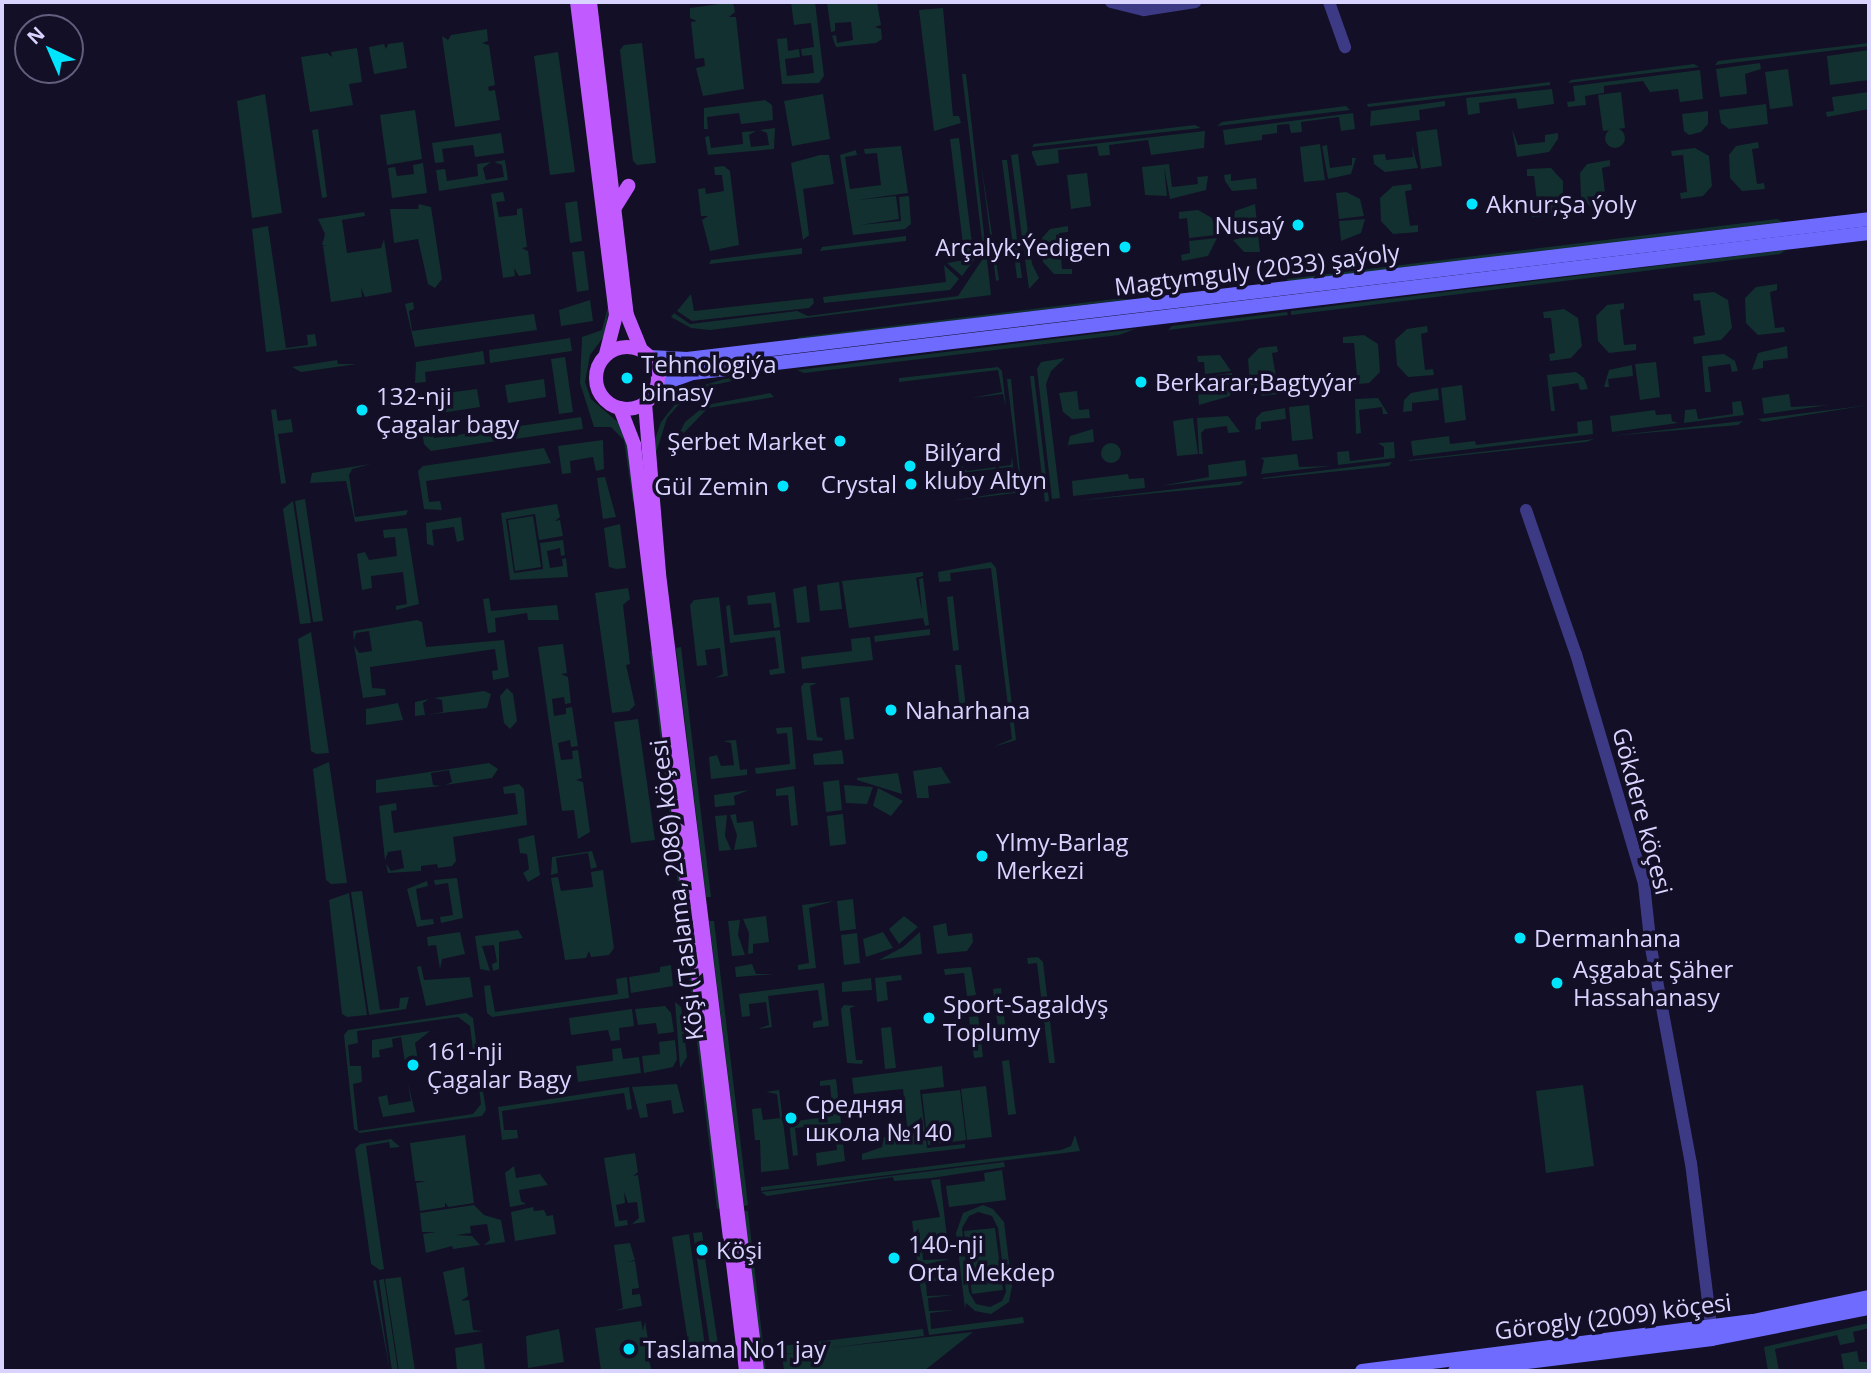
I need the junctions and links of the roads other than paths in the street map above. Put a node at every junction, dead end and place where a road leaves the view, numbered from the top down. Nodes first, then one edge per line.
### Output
1 (577, 2) edge
2 (590, 2) edge
3 (1111, 2) edge
4 (1195, 2) edge
5 (1329, 2) edge
6 (1345, 47) dead end
7 (628, 186) dead end
8 (612, 212) junction
9 (1869, 219) edge
10 (1869, 233) edge
11 (646, 353) junction
12 (606, 354) junction
13 (657, 386) junction
14 (645, 403) junction
15 (620, 408) junction
16 (1526, 510) dead end
17 (1869, 1297) edge
18 (1869, 1308) edge
19 (1711, 1332) junction
20 (1548, 1360) junction
21 (746, 1371) edge
22 (757, 1371) edge
23 (1362, 1371) edge
24 (1455, 1371) edge
25 (1524, 1371) edge

1 - 12 main road
2 - 8 main road
3 - 4 street
5 - 6 street
7 - 8 main road
8 - 11 main road
9 - 11 main road, Magtymguly (2033) şaýoly
10 - 13 main road, Magtymguly (2033) şaýoly
11 - 12 main road
11 - 13 main road
12 - 15 main road
13 - 14 main road
14 - 15 main road
14 - 22 main road, Köşi (Taslama, 2086) köçesi
15 - 21 main road, Köşi (Taslama, 2086) köçesi
16 - 19 street, Gökdere köçesi
17 - 19 main road, Görogly (2009) köçesi
18 - 19 main road, Görogly (2009) köçesi
19 - 20 main road, Görogly (2009) köçesi
19 - 23 main road, Görogly (2009) köçesi
20 - 24 main road, Görogly (2009) köçesi
20 - 25 main road

